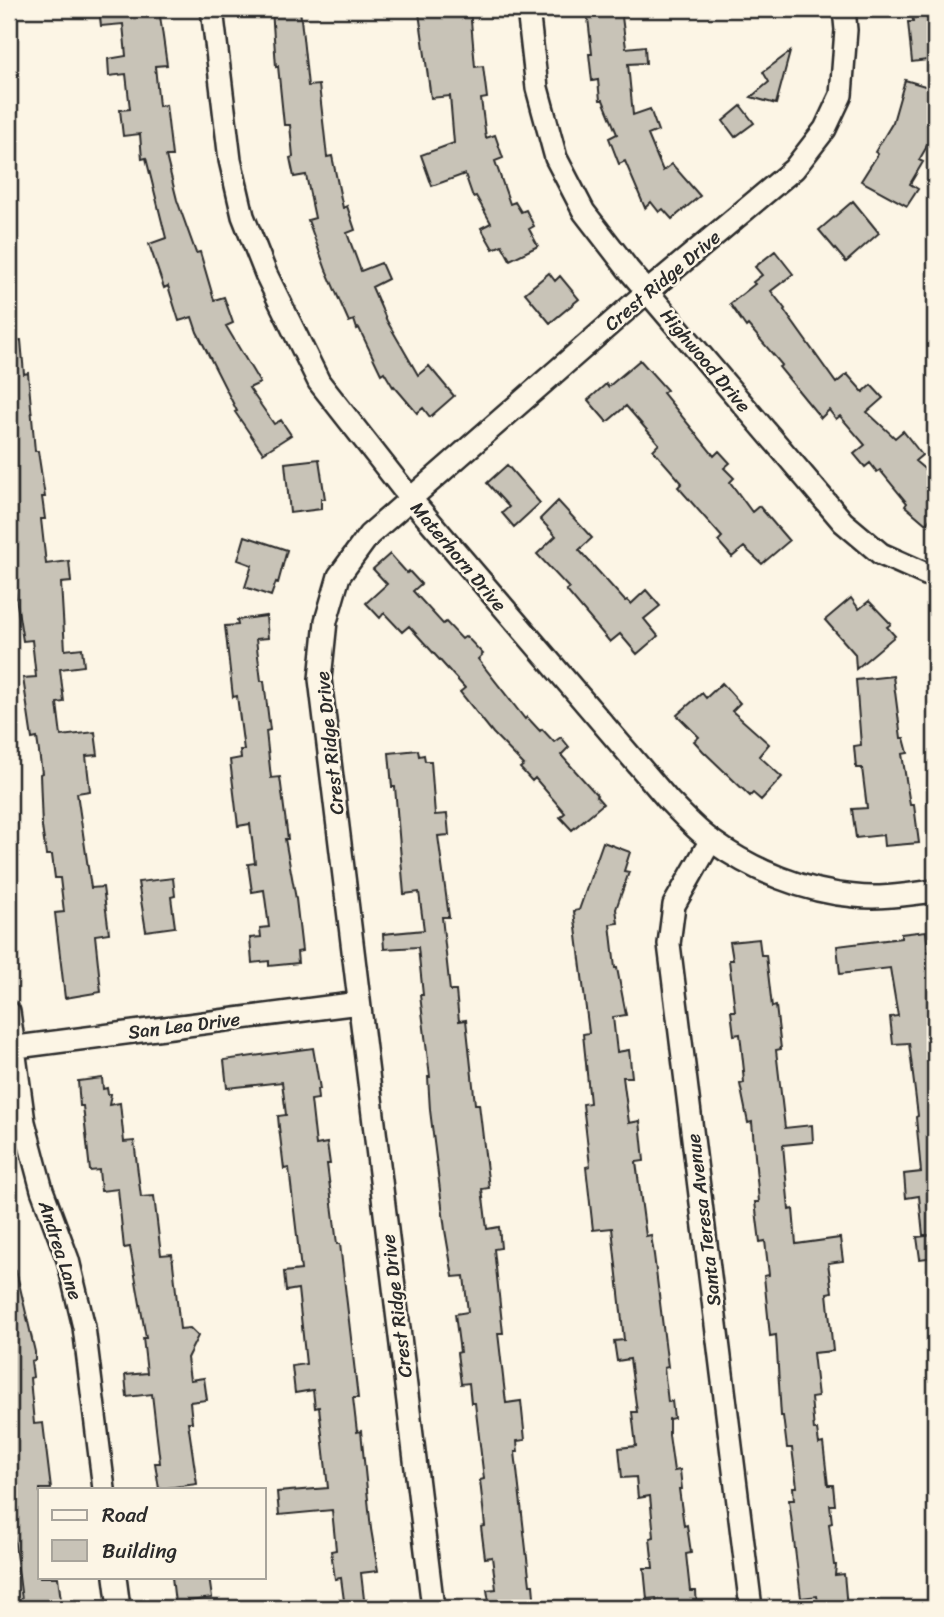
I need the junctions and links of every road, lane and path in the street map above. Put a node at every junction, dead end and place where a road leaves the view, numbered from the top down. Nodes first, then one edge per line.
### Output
1 (212, 9) edge
2 (528, 9) edge
3 (844, 9) edge
4 (648, 291) junction
5 (410, 498) junction
6 (935, 578) edge
7 (711, 840) junction
8 (935, 891) edge
9 (359, 1003) junction
10 (9, 1012) edge
11 (11, 1048) edge
12 (104, 1488) edge
13 (116, 1578) edge
14 (119, 1608) edge
15 (433, 1608) edge
16 (751, 1608) edge

1 - 5 street, Materhorn Drive
2 - 4 street, Highwood Drive
3 - 4 street, Crest Ridge Drive
4 - 5 street, Crest Ridge Drive
4 - 6 street, Highwood Drive
5 - 7 street, Materhorn Drive
5 - 9 street, Crest Ridge Drive
7 - 8 street, Materhorn Drive
7 - 16 street, Santa Teresa Avenue
9 - 11 street, San Lea Drive
9 - 15 street, Crest Ridge Drive
10 - 11 street, Andrea Lane
11 - 12 street, Andrea Lane
13 - 14 street

